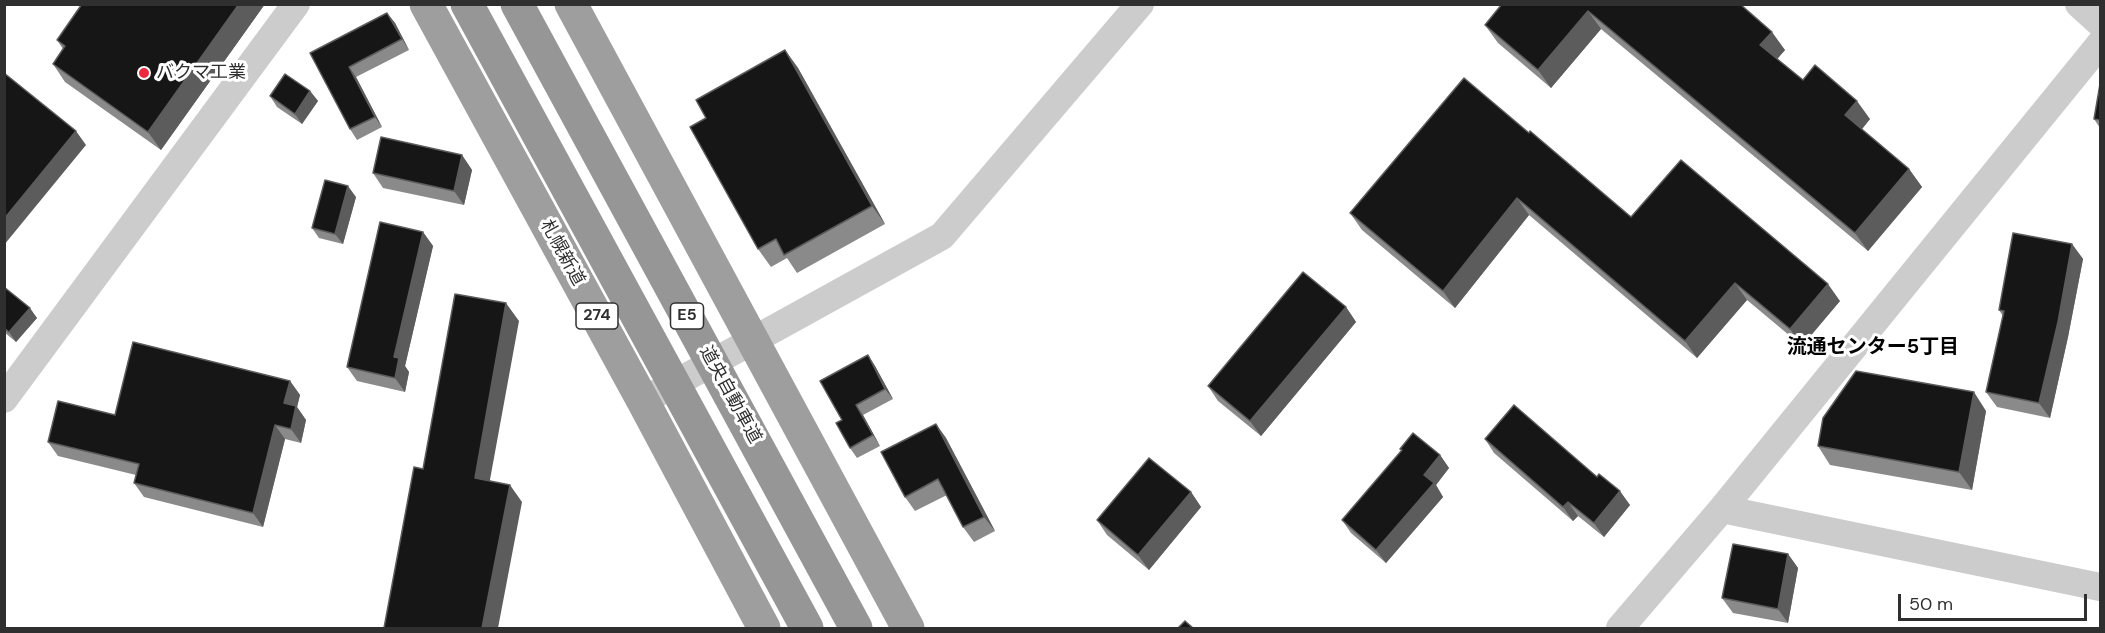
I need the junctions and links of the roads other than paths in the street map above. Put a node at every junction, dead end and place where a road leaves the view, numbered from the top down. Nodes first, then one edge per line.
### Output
1 (296, 4) edge
2 (426, 4) edge
3 (467, 4) edge
4 (517, 4) edge
5 (571, 4) edge
6 (1140, 4) edge
7 (2079, 4) edge
8 (2100, 23) edge
9 (2100, 44) edge
10 (754, 341) junction
11 (4, 399) edge
12 (644, 401) junction
13 (1722, 509) junction
14 (2100, 587) edge
15 (760, 623) edge
16 (807, 628) edge
17 (856, 628) edge
18 (908, 628) edge
19 (1620, 628) edge

1 - 11 street
2 - 12 highway, 札幌新道 / 274
3 - 16 highway, E5, bridge
4 - 17 highway, 道央自動車道 / E5, bridge
5 - 10 highway
6 - 10 street
7 - 8 street
9 - 13 street
10 - 12 street
10 - 18 highway
12 - 15 highway, 札幌新道 / 274
13 - 14 street
13 - 19 street

